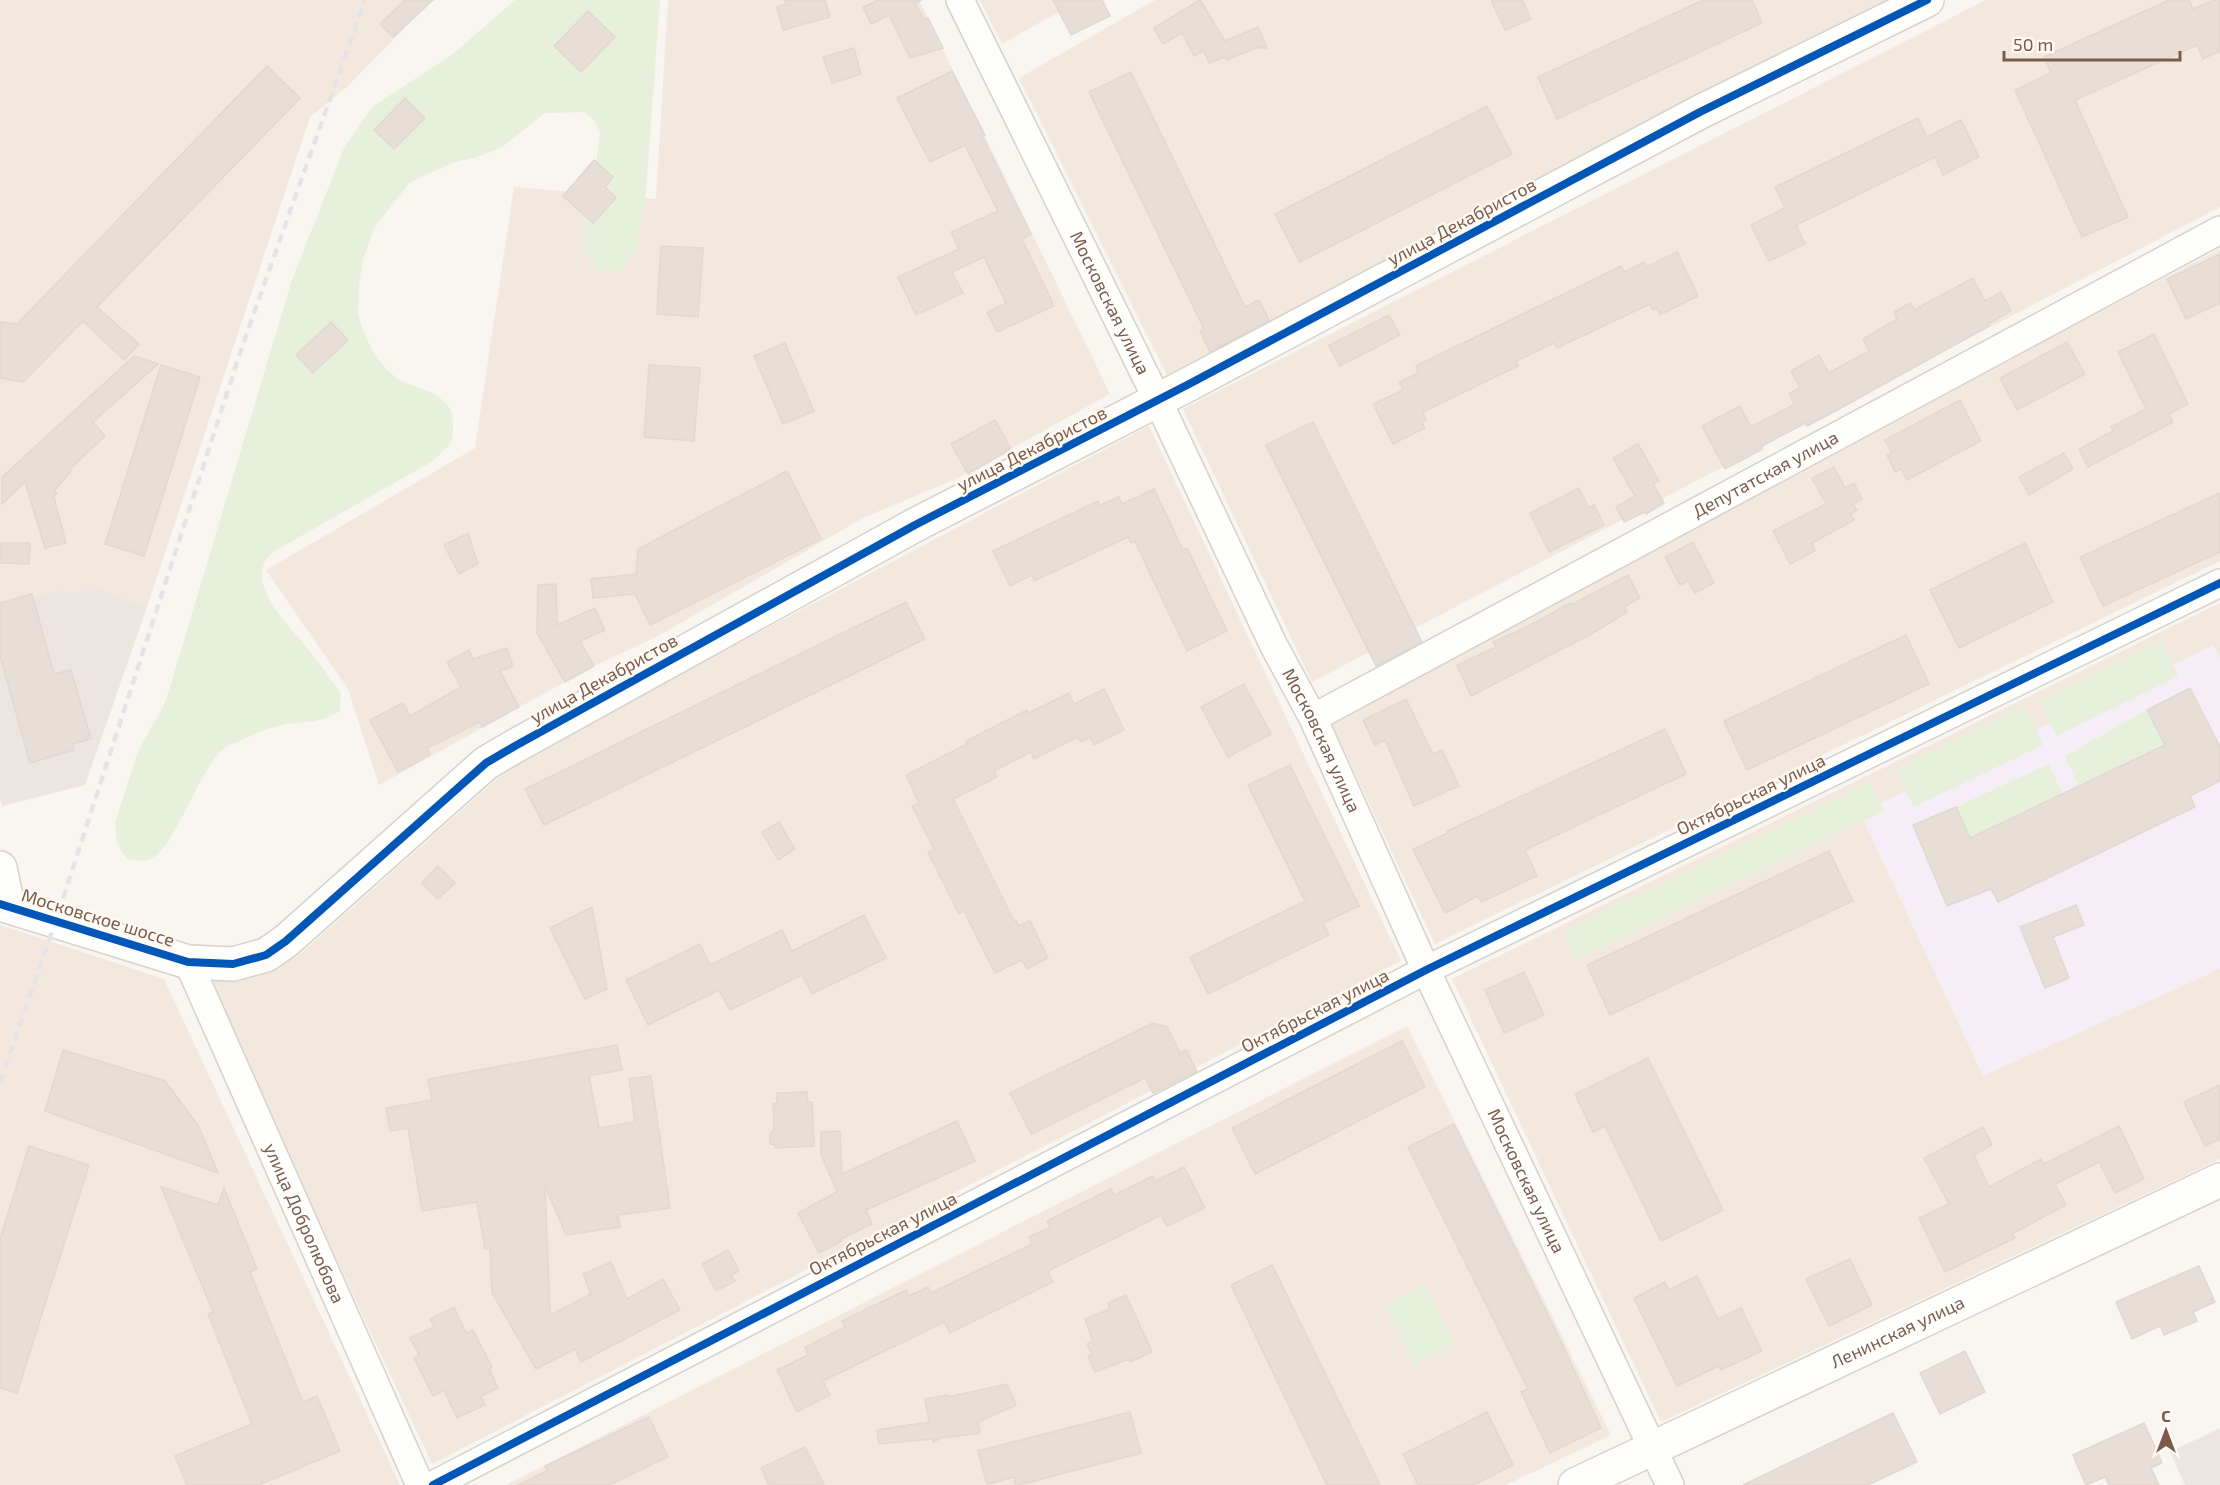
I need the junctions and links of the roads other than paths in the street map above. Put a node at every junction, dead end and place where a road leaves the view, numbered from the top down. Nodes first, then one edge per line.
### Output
1 (960, 0) edge
2 (1927, 0) edge
3 (2220, 230) edge
4 (1158, 401) junction
5 (2220, 583) edge
6 (1313, 718) junction
7 (0, 868) edge
8 (4, 905) edge
9 (188, 962) junction
10 (1426, 970) junction
11 (2220, 1180) edge
12 (1652, 1448) junction
13 (420, 1485) edge
14 (433, 1485) edge
15 (1575, 1485) edge
16 (1670, 1485) edge

1 - 4 street, Московская улица
2 - 4 street, улица Декабристов
3 - 6 street, Депутатская улица
4 - 6 street, Московская улица
4 - 9 street, улица Декабристов
5 - 10 street, Октябрьская улица
6 - 10 street, Московская улица
7 - 8 street
8 - 9 street, Московское шоссе
9 - 13 street, улица Добролюбова
10 - 12 street, Московская улица
10 - 14 street, Октябрьская улица
11 - 12 street, Ленинская улица
12 - 15 street, Ленинская улица
12 - 16 street, Московская улица

